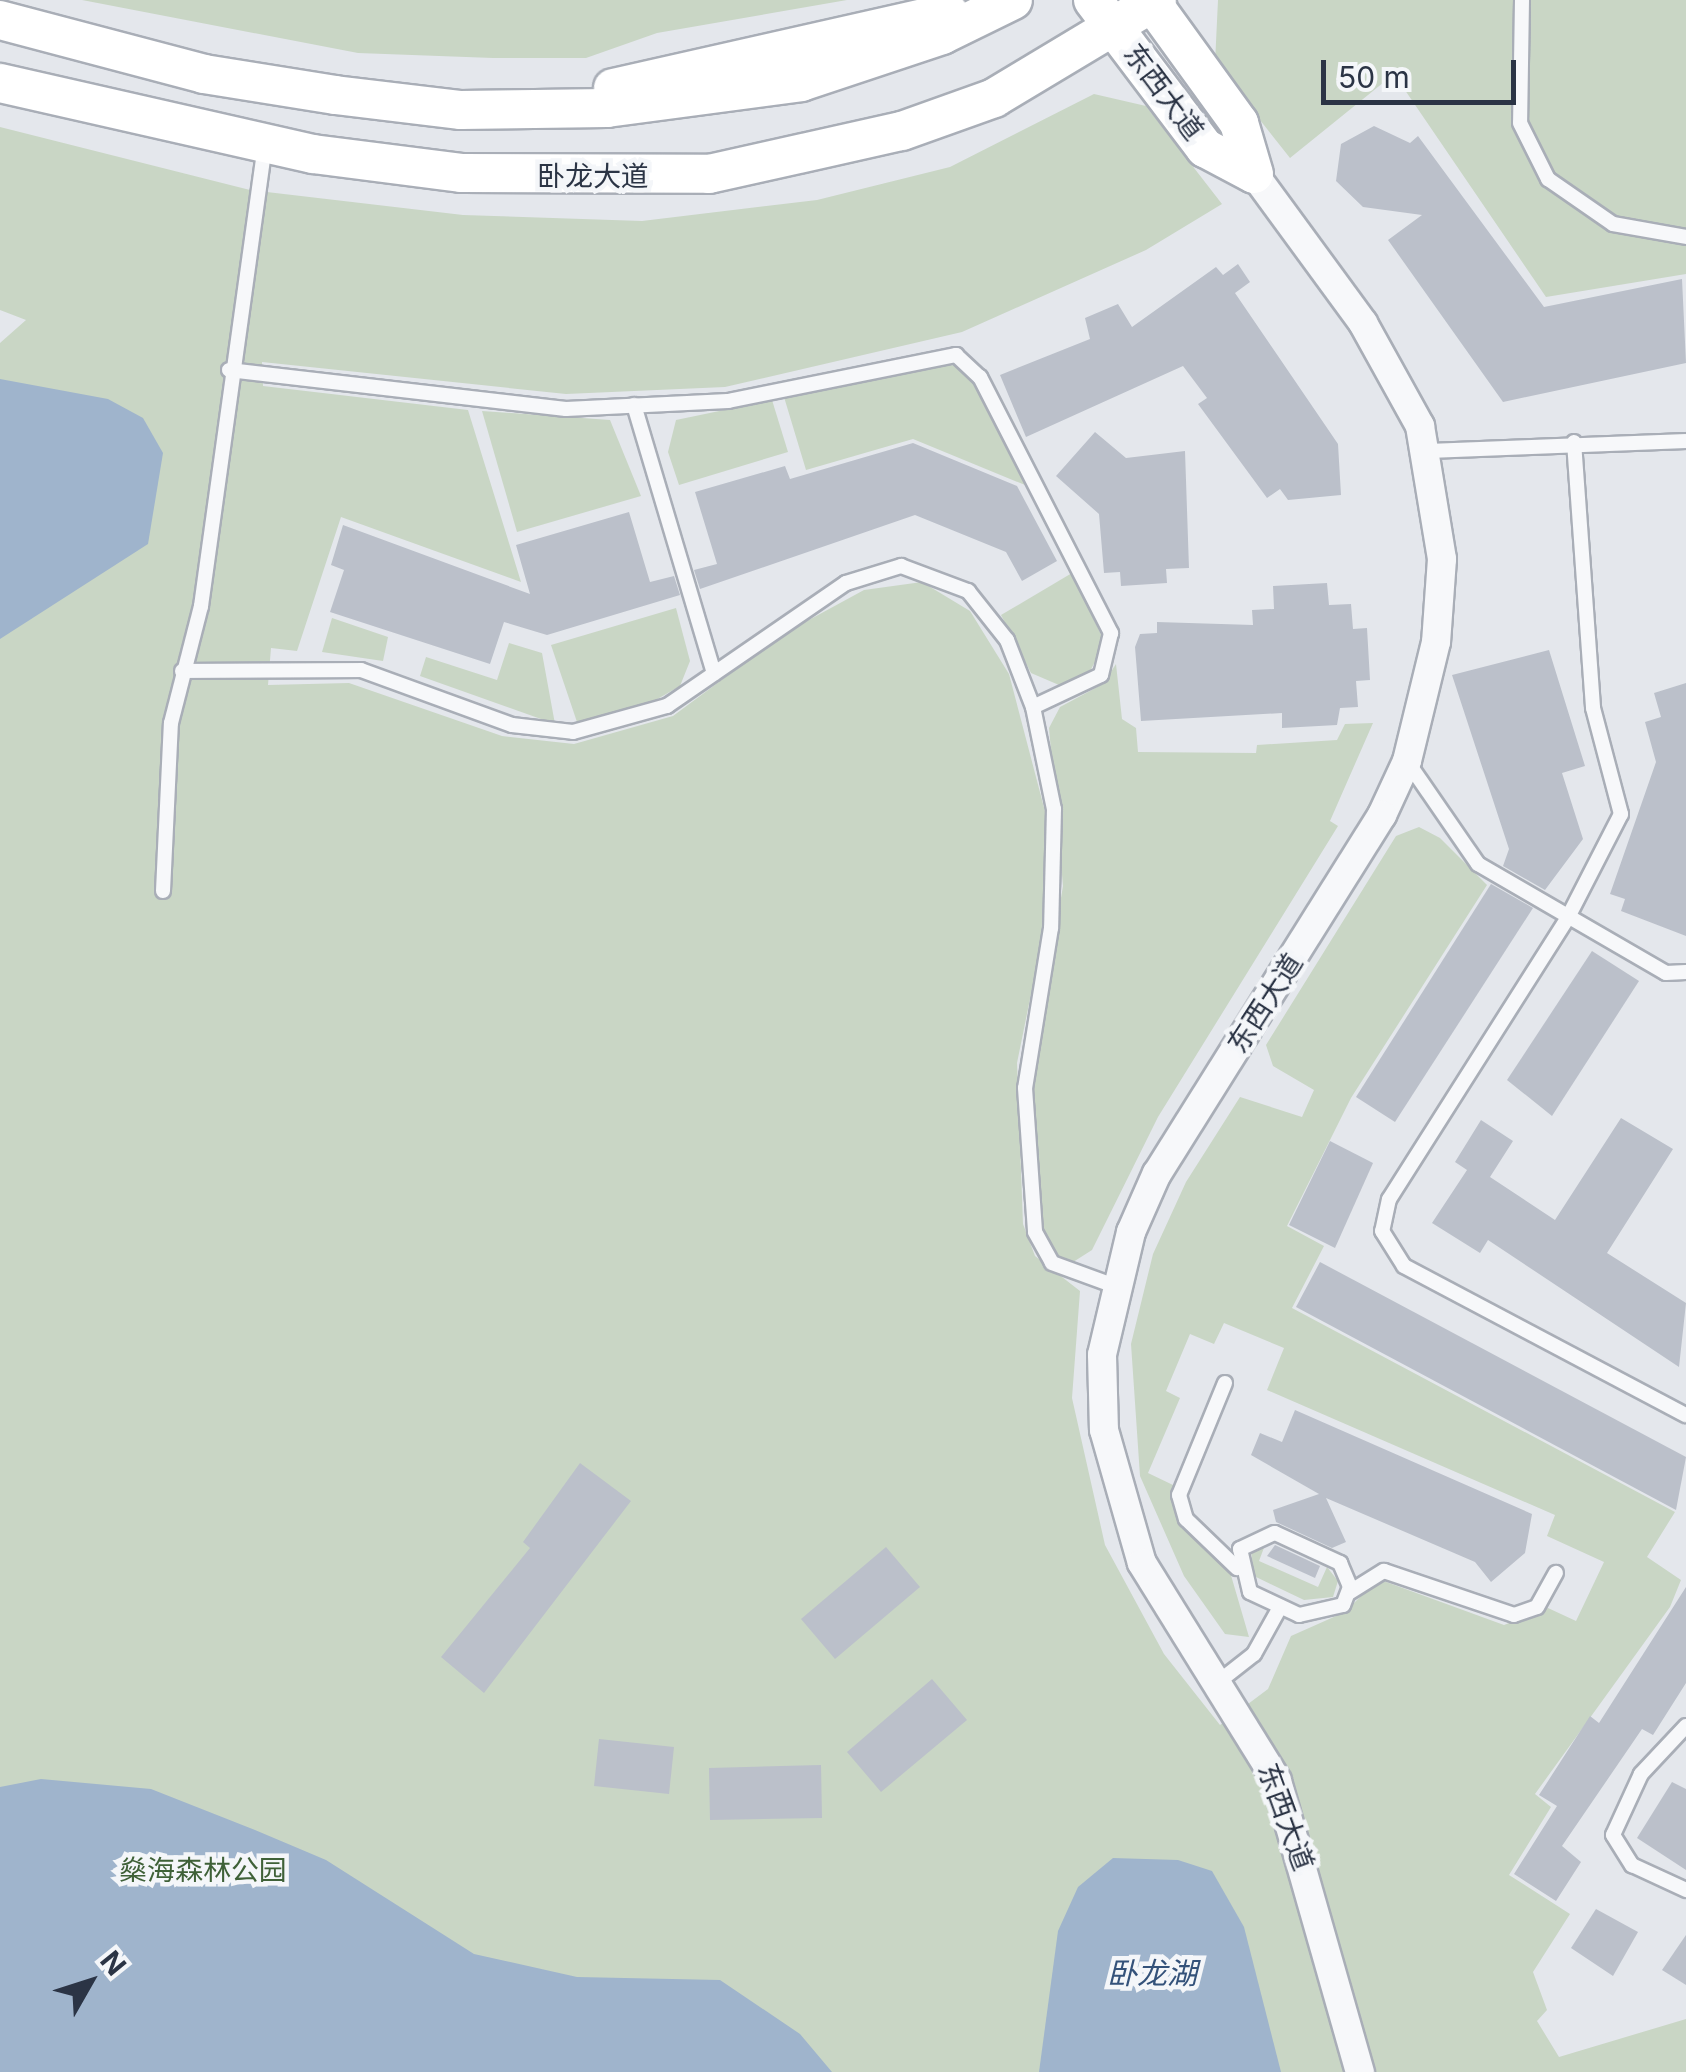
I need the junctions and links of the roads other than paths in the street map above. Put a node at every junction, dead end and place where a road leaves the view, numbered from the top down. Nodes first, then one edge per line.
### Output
1 (1012, 0) edge
2 (1093, 0) edge
3 (1522, 0) edge
4 (1153, 1) edge
5 (0, 20) edge
6 (1116, 30) junction
7 (0, 83) edge
8 (266, 146) junction
9 (1254, 174) junction
10 (1686, 237) edge
11 (229, 370) junction
12 (634, 406) junction
13 (1686, 441) edge
14 (1574, 442) junction
15 (1428, 451) junction
16 (182, 671) junction
17 (714, 673) junction
18 (1033, 707) junction
19 (1408, 761) junction
20 (163, 890) dead end
21 (1567, 919) junction
22 (1686, 972) edge
23 (1112, 1285) junction
24 (1225, 1383) dead end
25 (1686, 1416) edge
26 (1237, 1569) junction
27 (1556, 1573) dead end
28 (1348, 1596) junction
29 (1280, 1607) junction
30 (1217, 1683) junction
31 (1686, 1726) edge
32 (1686, 1890) edge
33 (1360, 2072) edge

1 - 5 main road
2 - 6 main road, 东西大道
3 - 10 lane
4 - 6 main road, 卧龙大道
4 - 9 main road
6 - 8 main road, 卧龙大道
6 - 9 main road, 东西大道
7 - 8 main road, 卧龙大道
8 - 11 lane
9 - 15 street, 东西大道
11 - 12 lane
11 - 16 lane
12 - 17 lane
12 - 18 lane
13 - 14 lane
14 - 15 lane
14 - 21 lane
15 - 19 street, 东西大道
16 - 17 lane
16 - 20 lane
17 - 18 lane
18 - 23 lane
19 - 21 lane
19 - 23 street, 东西大道
21 - 22 lane
21 - 25 lane
23 - 30 street, 东西大道
24 - 26 lane
26 - 28 lane
26 - 29 lane
27 - 28 lane
28 - 29 lane
29 - 30 lane
30 - 33 street, 东西大道
31 - 32 lane

